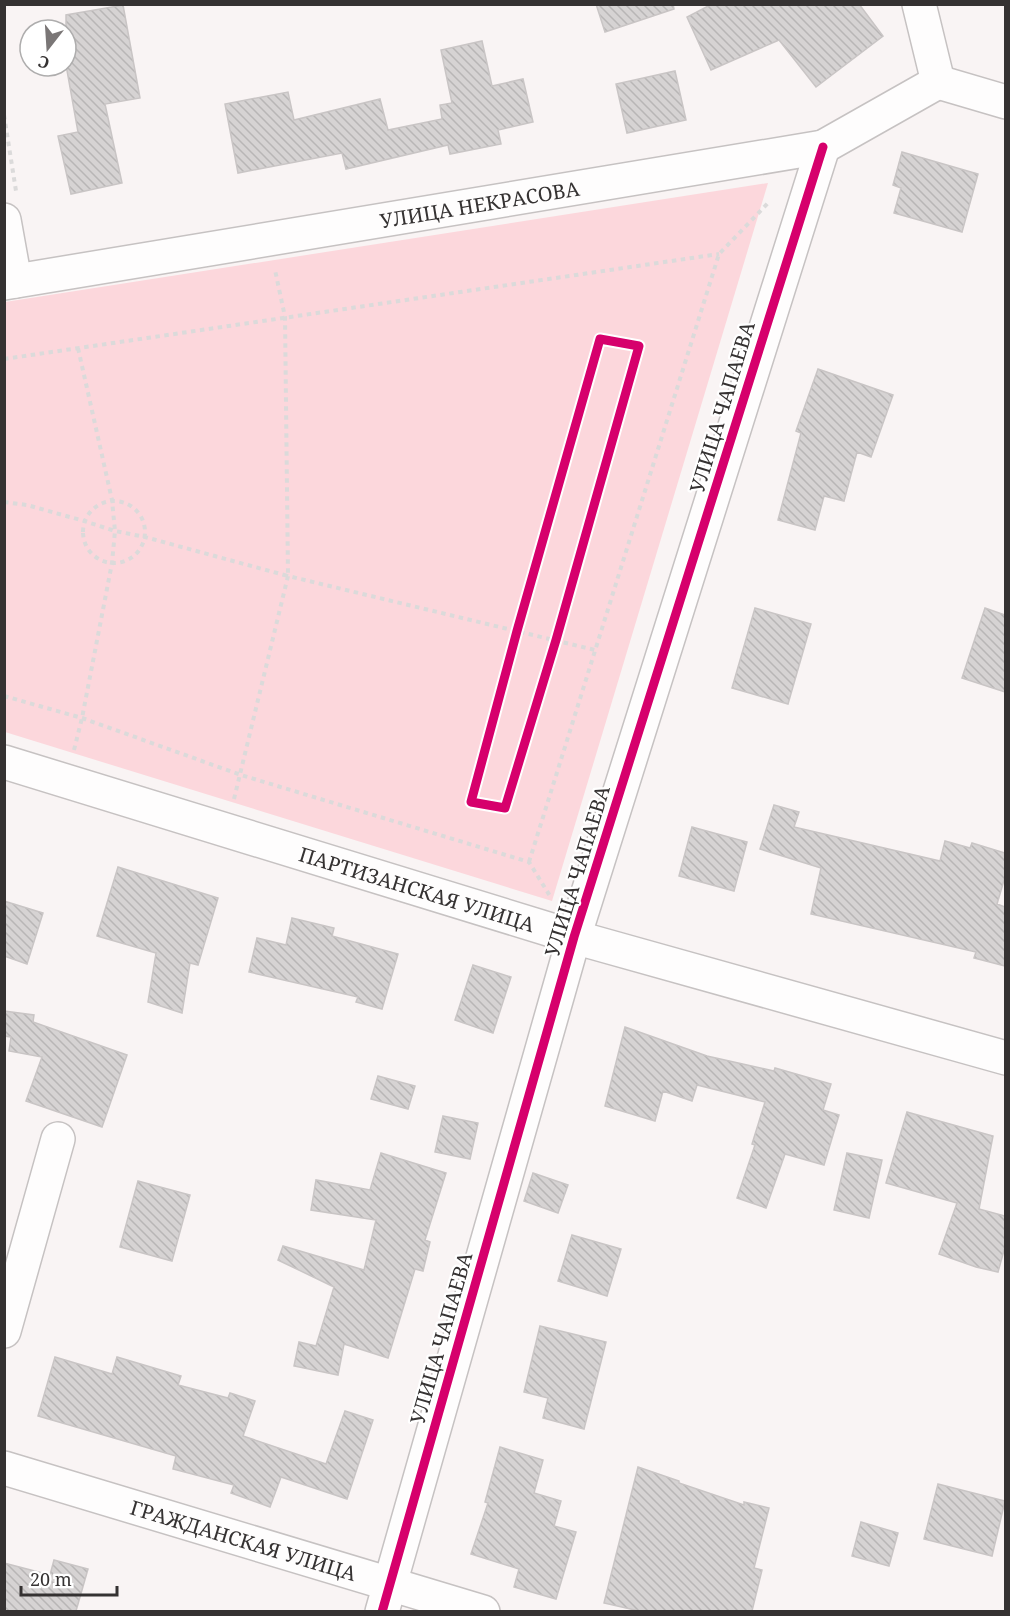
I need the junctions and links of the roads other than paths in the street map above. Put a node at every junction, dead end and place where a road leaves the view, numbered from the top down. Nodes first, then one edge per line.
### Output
1 (919, 4) edge
2 (938, 82) junction
3 (1005, 102) edge
4 (823, 147) junction
5 (10, 206) edge
6 (10, 282) edge
7 (4, 762) edge
8 (574, 937) junction
9 (1005, 1058) edge
10 (58, 1139) dead end
11 (4, 1331) edge
12 (4, 1468) edge
13 (386, 1598) edge
14 (483, 1611) edge

1 - 2 street
2 - 3 street
2 - 4 street, УЛИЦА НЕКРАСОВА
4 - 6 street, УЛИЦА НЕКРАСОВА
4 - 8 street, УЛИЦА ЧАПАЕВА
5 - 6 street
7 - 8 street, ПАРТИЗАНСКАЯ УЛИЦА
8 - 9 street, ПАРТИЗАНСКАЯ УЛИЦА
8 - 13 street, УЛИЦА ЧАПАЕВА
10 - 11 street
12 - 13 street, ГРАЖДАНСКАЯ УЛИЦА
13 - 14 street, ГРАЖДАНСКАЯ УЛИЦА

